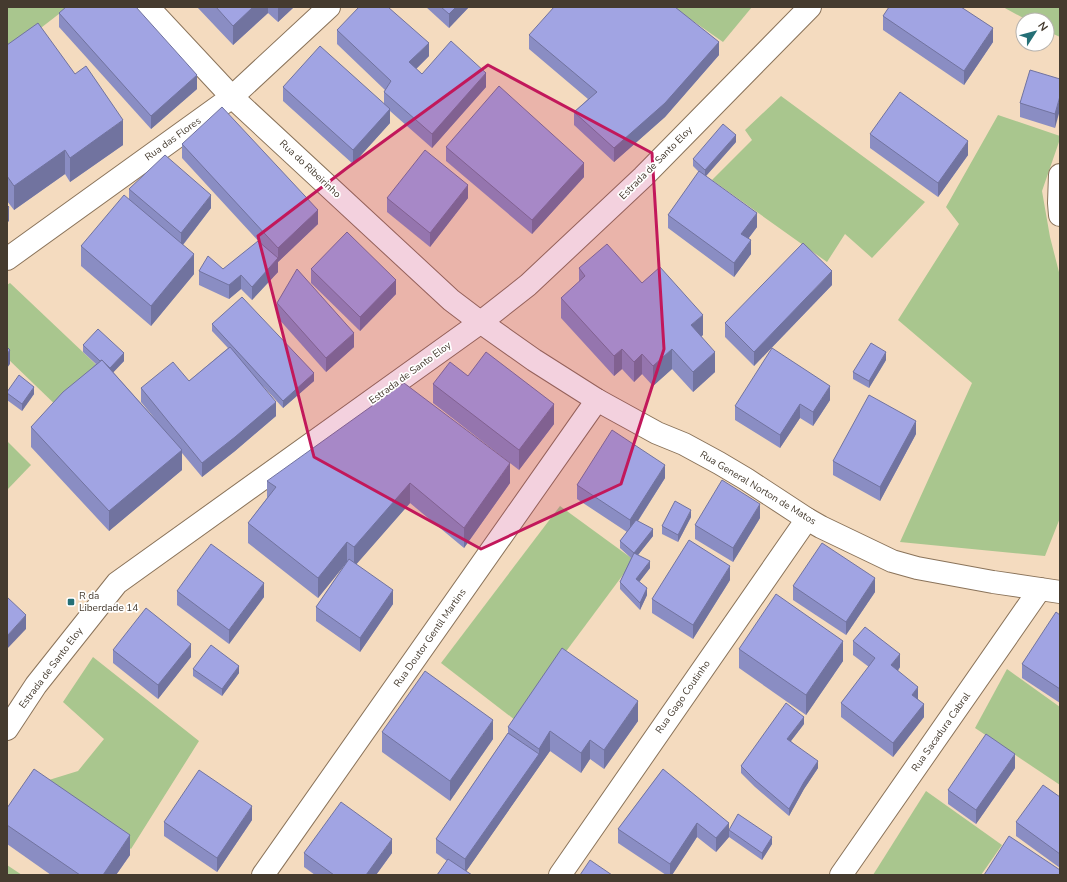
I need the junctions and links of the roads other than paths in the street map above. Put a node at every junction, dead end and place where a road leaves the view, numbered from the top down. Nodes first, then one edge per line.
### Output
1 (148, 7) edge
2 (329, 7) edge
3 (810, 7) edge
4 (232, 97) junction
5 (1060, 176) edge
6 (1060, 215) edge
7 (7, 259) edge
8 (481, 322) junction
9 (597, 400) junction
10 (807, 519) junction
11 (1050, 591) edge
12 (7, 729) edge
13 (263, 875) edge
14 (560, 875) edge
15 (841, 875) edge

1 - 4 street, Rua do Ribeirinho
2 - 4 street, Rua das Flores
3 - 8 street, Estrada de Santo Eloy
4 - 7 street, Rua das Flores
4 - 8 street, Rua do Ribeirinho
5 - 6 street
8 - 9 street, Rua General Norton de Matos
8 - 12 street, Estrada de Santo Eloy
9 - 10 street, Rua General Norton de Matos
9 - 13 street, Rua Doutor Gentil Martins
10 - 11 street, Rua General Norton de Matos
10 - 14 street, Rua Gago Coutinho
11 - 15 street, Rua Sacadura Cabral

